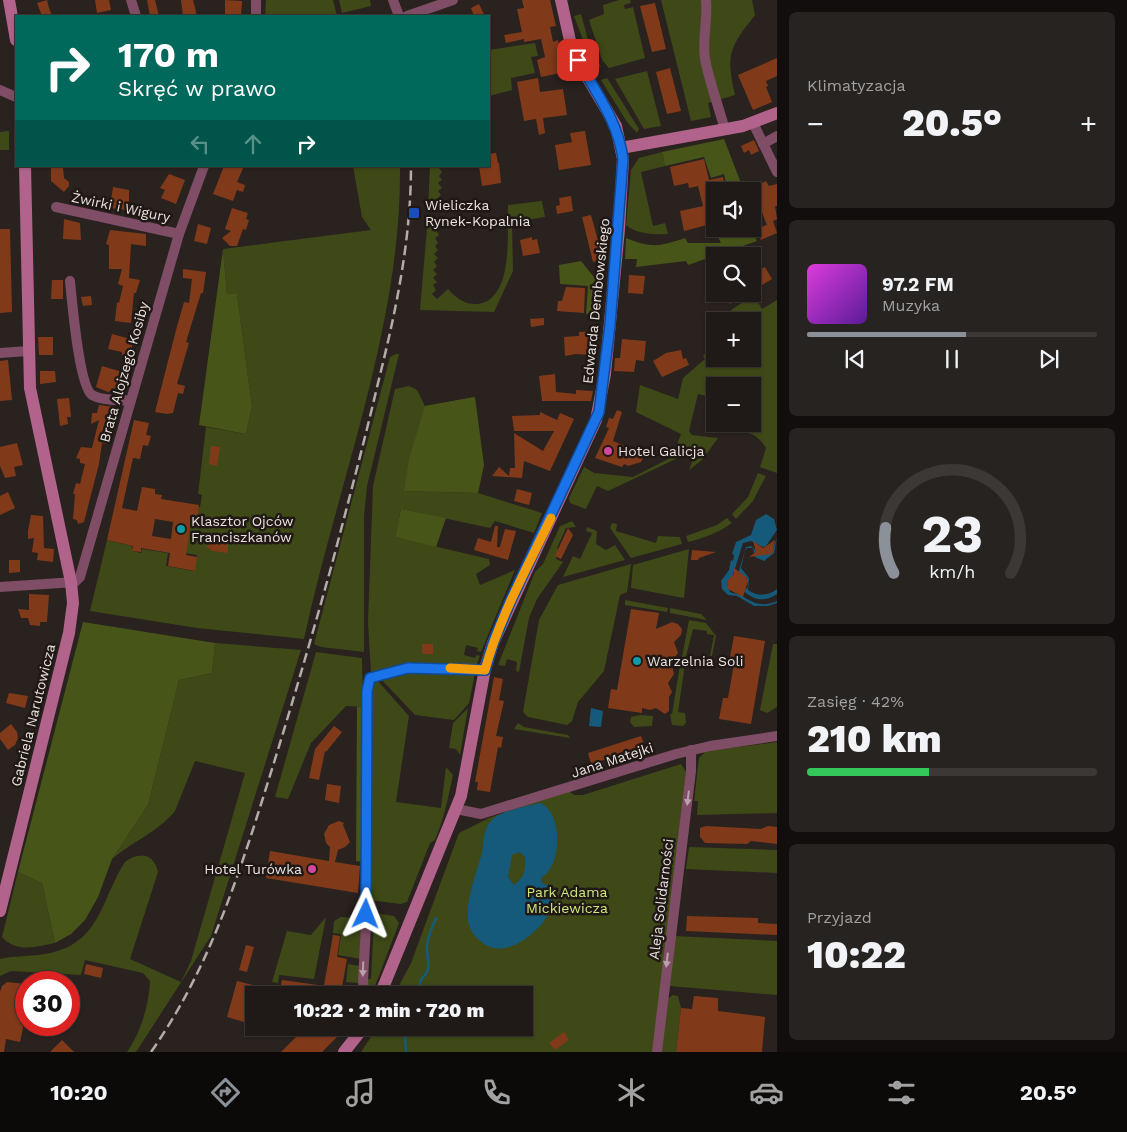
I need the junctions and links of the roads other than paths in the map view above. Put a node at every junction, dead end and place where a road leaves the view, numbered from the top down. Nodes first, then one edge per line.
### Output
1 (8, 0) edge
2 (132, 0) edge
3 (256, 0) edge
4 (393, 0) edge
5 (454, 0) edge
6 (561, 0) edge
7 (706, 0) edge
8 (136, 15) edge
9 (256, 15) edge
10 (399, 15) edge
11 (410, 15) edge
12 (15, 35) edge
13 (0, 90) edge
14 (15, 97) edge
15 (777, 113) edge
16 (723, 123) dead end
17 (753, 123) junction
18 (777, 136) edge
19 (763, 144) junction
20 (621, 148) junction
21 (25, 167) edge
22 (204, 167) edge
23 (777, 172) edge
24 (56, 207) dead end
25 (179, 234) junction
26 (70, 281) dead end
27 (28, 351) junction
28 (0, 353) edge
29 (130, 400) junction
30 (71, 582) junction
31 (0, 587) edge
32 (481, 669) junction
33 (777, 736) edge
34 (691, 750) junction
35 (456, 809) junction
36 (0, 911) edge
37 (364, 986) edge
38 (383, 986) edge
39 (357, 1036) edge
40 (344, 1052) edge
41 (657, 1052) edge

1 - 12 street
2 - 8 street
3 - 9 street
4 - 10 street
5 - 11 street
6 - 20 street, Edwarda Dembowskiego
7 - 16 street
13 - 14 street
15 - 17 street
17 - 19 street
17 - 20 street
18 - 19 street
19 - 23 street
20 - 32 street, Edwarda Dembowskiego
21 - 27 street, Gabriela Narutowicza
22 - 25 street, Brata Alojzego Kosiby
24 - 25 street, Żwirki i Wigury
25 - 29 street, Brata Alojzego Kosiby
26 - 29 street
27 - 28 street
27 - 30 street, Gabriela Narutowicza
29 - 30 street, Brata Alojzego Kosiby
30 - 31 street
30 - 36 street, Gabriela Narutowicza
32 - 35 street, Edwarda Dembowskiego
32 -> 37 street
33 - 34 street, Jana Matejki
34 - 35 street, Jana Matejki
34 -> 41 street, Aleja Solidarności
35 - 38 street, Edwarda Dembowskiego
39 - 40 street

